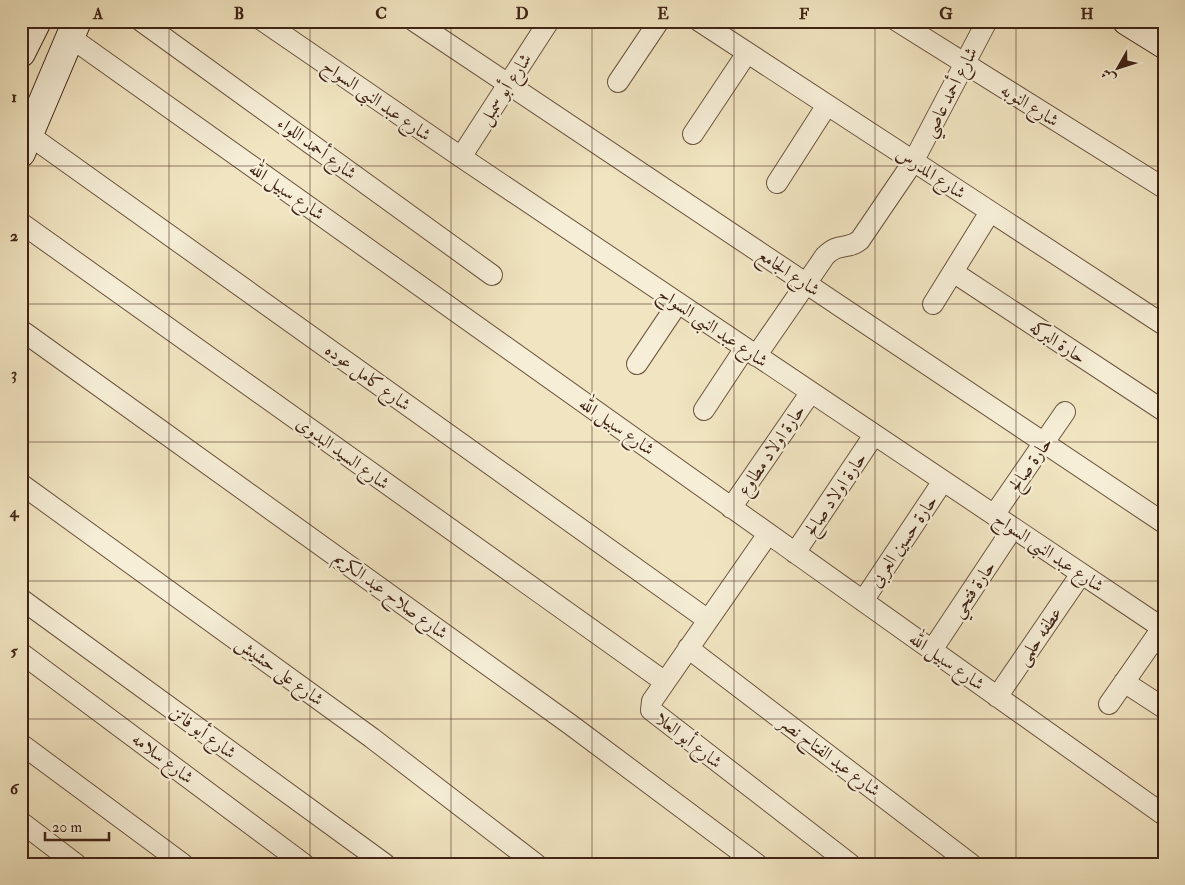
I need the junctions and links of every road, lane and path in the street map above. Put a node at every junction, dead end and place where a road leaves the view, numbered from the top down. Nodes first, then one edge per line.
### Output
1 (37, 21) edge
2 (141, 21) edge
3 (263, 21) edge
4 (414, 21) edge
5 (549, 21) edge
6 (659, 21) edge
7 (698, 21) edge
8 (897, 21) edge
9 (986, 21) edge
10 (1127, 21) edge
11 (74, 29) edge
12 (1164, 44) edge
13 (21, 53) edge
14 (747, 53) junction
15 (964, 64) junction
16 (618, 82) dead end
17 (508, 84) junction
18 (827, 105) junction
19 (693, 134) dead end
20 (25, 144) edge
21 (461, 157) junction
22 (914, 162) junction
23 (777, 183) dead end
24 (1164, 188) edge
25 (990, 212) junction
26 (21, 223) edge
27 (953, 272) junction
28 (492, 275) dead end
29 (806, 284) junction
30 (678, 303) junction
31 (934, 304) dead end
32 (1164, 325) edge
33 (21, 330) edge
34 (750, 352) junction
35 (637, 364) dead end
36 (811, 392) junction
37 (704, 410) dead end
38 (1164, 411) edge
39 (1065, 412) dead end
40 (874, 435) junction
41 (1044, 443) junction
42 (943, 482) junction
43 (21, 484) edge
44 (731, 508) junction
45 (994, 515) junction
46 (1164, 523) edge
47 (1014, 528) junction
48 (768, 534) junction
49 (795, 553) junction
50 (1081, 574) junction
51 (21, 600) edge
52 (863, 601) junction
53 (708, 620) junction
54 (1163, 629) edge
55 (688, 648) junction
56 (932, 650) junction
57 (21, 653) edge
58 (665, 682) junction
59 (1124, 682) junction
60 (997, 697) junction
61 (1109, 704) dead end
62 (1164, 708) edge
63 (21, 744) edge
64 (1164, 815) edge
65 (21, 822) edge
66 (76, 864) edge
67 (183, 864) edge
68 (304, 864) edge
69 (385, 864) edge
70 (536, 864) edge
71 (757, 864) edge
72 (850, 864) edge
73 (971, 864) edge

1 - 13 main road
2 - 28 street, شارع أحمد اللواء
3 - 21 street, شارع عبد النبى السواح
4 - 17 street, شارع الجامع
5 - 17 street, شارع أبو سمبل
6 - 16 street
7 - 14 street, شارع المدرس
8 - 15 street, شارع النوبه
9 - 15 street, شارع أحمد عاصي
10 - 12 main road
11 - 20 main road
11 - 44 street, شارع سبيل الله
14 - 18 street, شارع المدرس
14 - 19 street
15 - 22 street, شارع أحمد عاصي
15 - 24 street, شارع النوبه
17 - 21 street, شارع أبو سمبل
17 - 29 street, شارع الجامع
18 - 22 street, شارع المدرس
18 - 23 street
20 - 53 street, شارع كامل عوده
21 - 30 street, شارع عبد النبى السواح
22 - 25 street, شارع المدرس
22 - 29 street, شارع أحمد عاصي
25 - 27 street
25 - 32 street, شارع المدرس
26 - 58 street, شارع السيد البدوى
27 - 31 street
27 - 38 street, حارة البركه
29 - 34 street, شارع أحمد عاصي
29 - 41 street, شارع الجامع
30 - 34 street, شارع عبد النبى السواح
30 - 35 street
33 - 71 street, شارع صلاح عبد الكريم
34 - 36 street, شارع عبد النبى السواح
34 - 37 street, شارع أحمد عاصي
36 - 40 street, شارع عبد النبى السواح
36 - 44 street, حارة اولاد مطاوع
39 - 41 street, حارة صالح
40 - 42 street, شارع عبد النبى السواح
40 - 49 street, حارة اولاد صالح
41 - 45 street, حارة صالح
41 - 46 street, شارع الجامع
42 - 45 street, شارع عبد النبى السواح
42 - 52 street, حارة حسين العربى
43 - 70 street, شارع على حشيش
44 - 48 street, شارع سبيل الله
45 - 47 street, شارع عبد النبى السواح
47 - 50 street, شارع عبد النبى السواح
47 - 56 street, حارة فتحي
48 - 49 street, شارع سبيل الله
48 - 53 street, شارع أبو العلا
49 - 52 street, شارع سبيل الله
50 - 54 street, شارع عبد النبى السواح
50 - 60 street, عطفه حلمى
51 - 69 street, شارع أبو فاتن
52 - 56 street, شارع سبيل الله
53 - 55 street, شارع أبو العلا
54 - 59 street
55 - 58 street, شارع أبو العلا
55 - 73 street, شارع عبد الفتاح نصر
56 - 60 street, شارع سبيل الله
57 - 68 street, شارع سلامه
58 - 72 street, شارع أبو العلا
59 - 61 street
59 - 62 street
60 - 64 street, شارع سبيل الله
63 - 67 street
65 - 66 street

